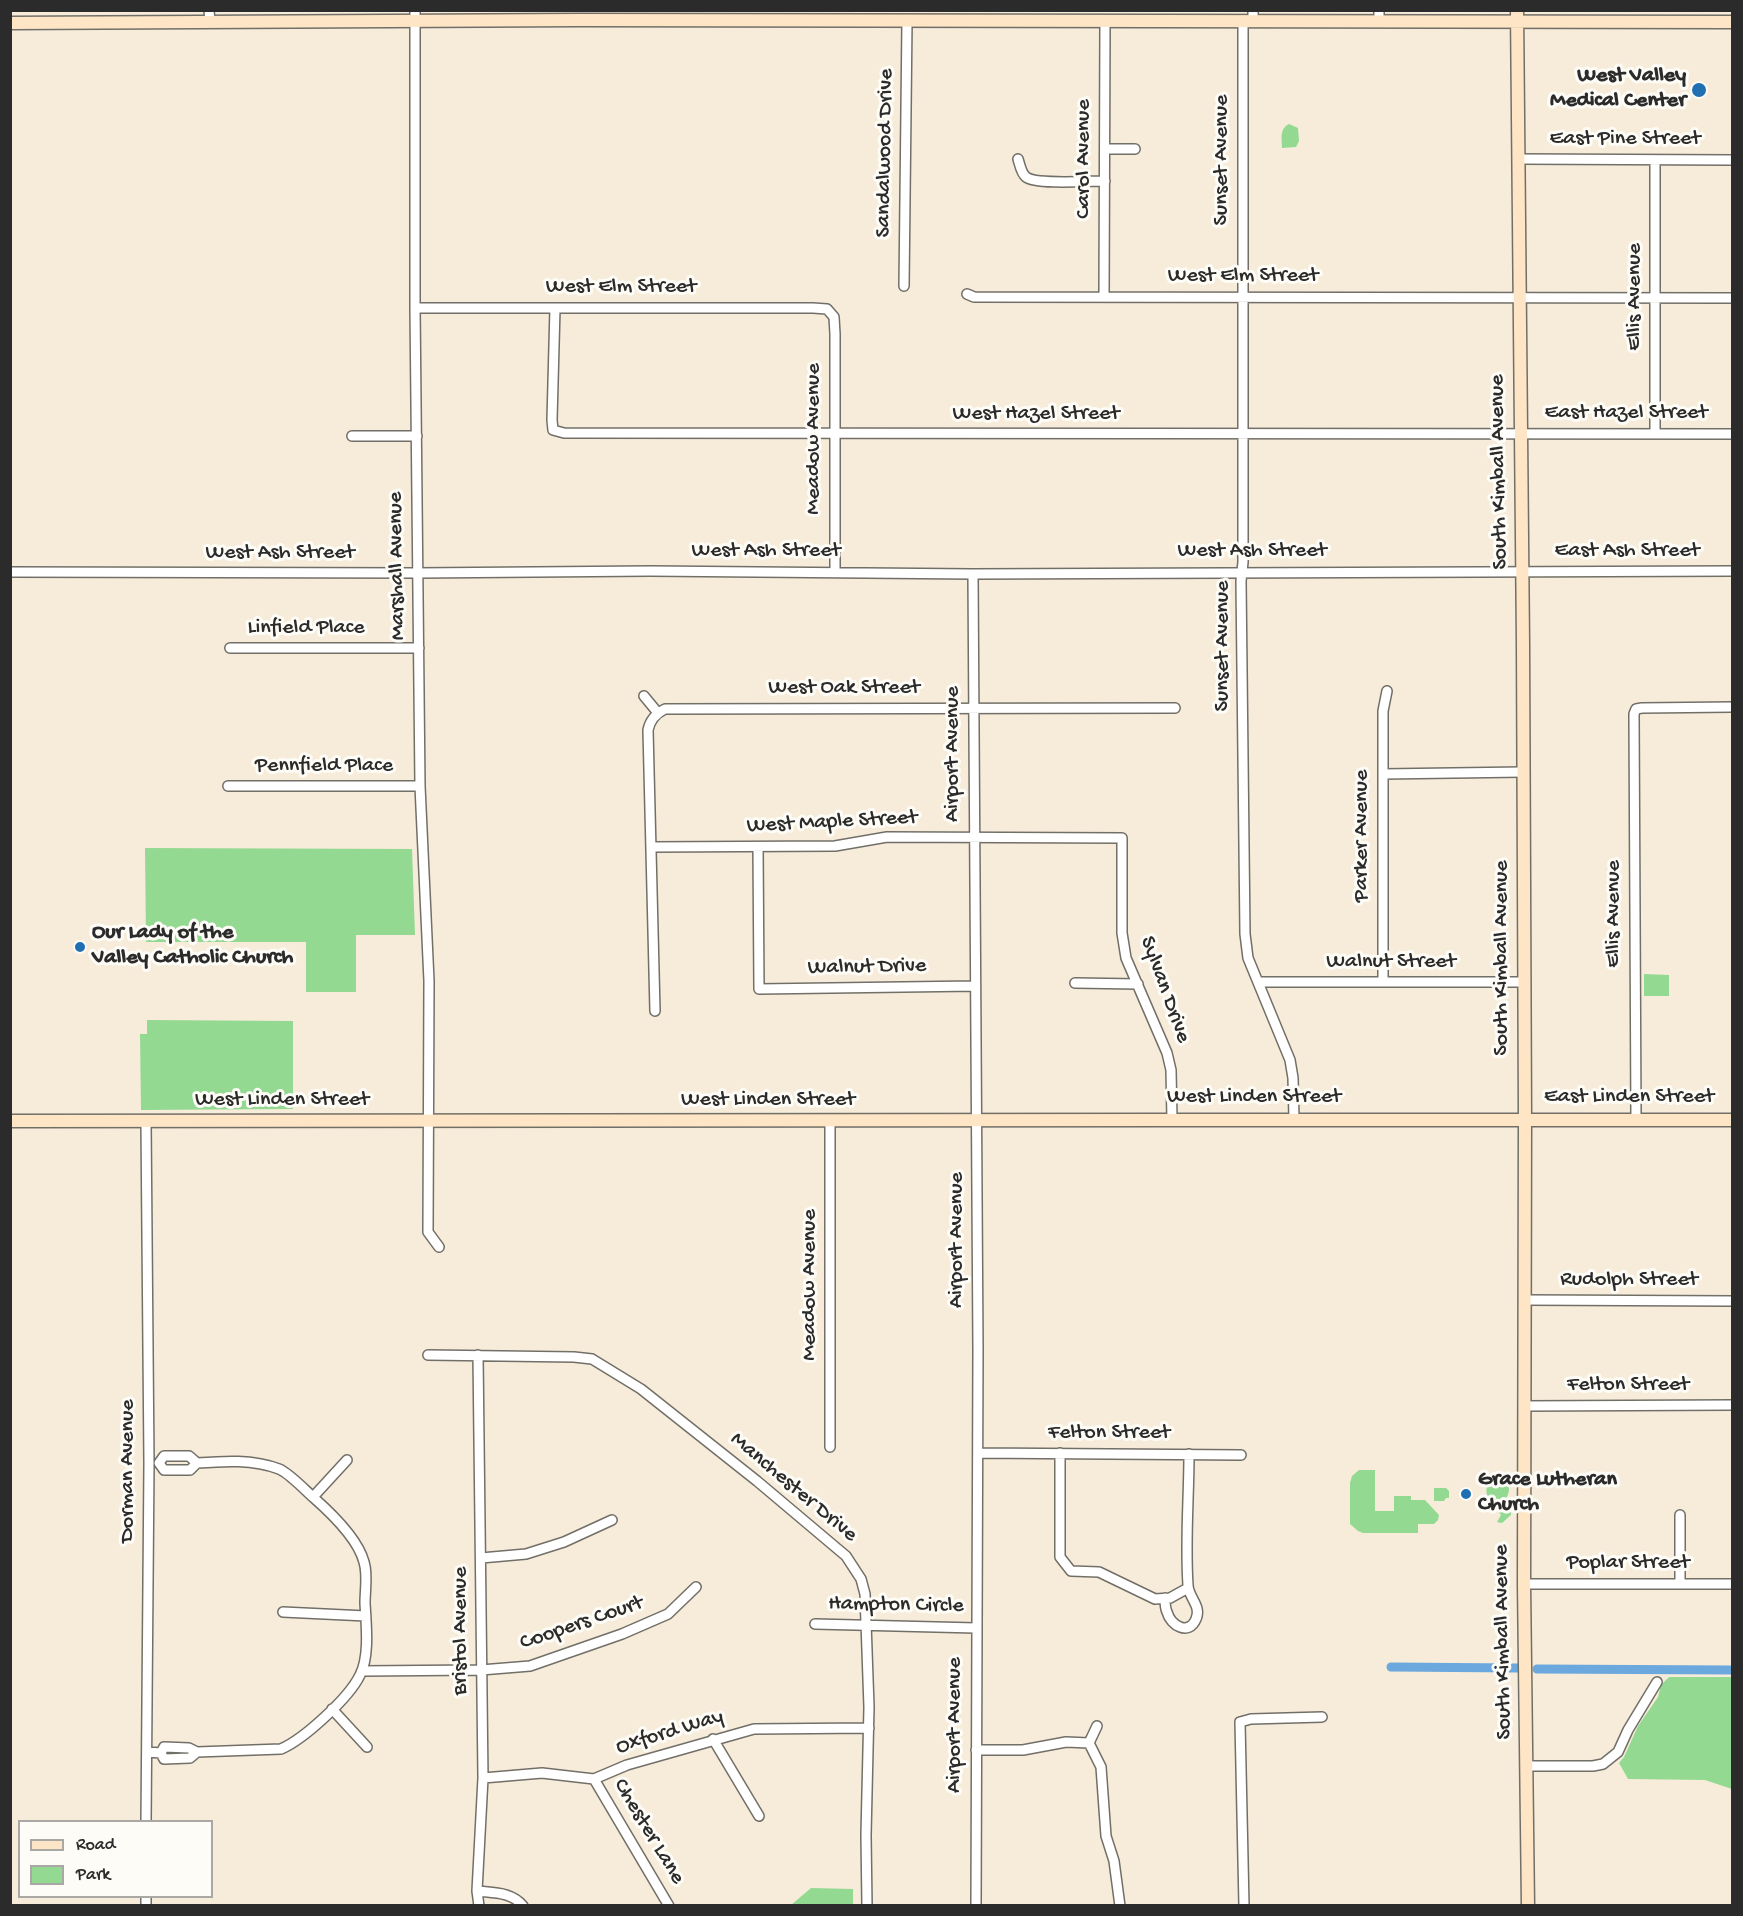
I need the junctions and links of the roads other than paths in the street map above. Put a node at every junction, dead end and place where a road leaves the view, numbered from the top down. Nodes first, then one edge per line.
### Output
1 (1379, 15) edge
2 (209, 16) edge
3 (304, 16) edge
4 (415, 16) edge
5 (1517, 16) edge
6 (1249, 17) edge
7 (907, 21) junction
8 (1105, 21) junction
9 (1732, 22) edge
10 (10, 23) edge
11 (1105, 149) junction
12 (1135, 149) dead end
13 (1018, 159) dead end
14 (1518, 159) junction
15 (1655, 160) junction
16 (1732, 160) edge
17 (1105, 181) junction
18 (904, 286) dead end
19 (967, 294) dead end
20 (1104, 296) junction
21 (1243, 297) junction
22 (1518, 297) junction
23 (1655, 298) junction
24 (1732, 298) edge
25 (415, 308) junction
26 (555, 308) junction
27 (827, 309) joint
28 (1520, 433) junction
29 (835, 434) junction
30 (1243, 434) junction
31 (1655, 434) junction
32 (1732, 434) edge
33 (352, 436) dead end
34 (417, 436) junction
35 (1732, 571) edge
36 (10, 572) edge
37 (835, 572) junction
38 (1243, 572) junction
39 (1522, 572) junction
40 (418, 573) junction
41 (973, 574) junction
42 (230, 648) dead end
43 (419, 648) junction
44 (1387, 691) dead end
45 (644, 696) dead end
46 (1732, 707) edge
47 (974, 708) junction
48 (1175, 708) dead end
49 (658, 713) junction
50 (1523, 772) junction
51 (1383, 774) junction
52 (228, 786) dead end
53 (420, 786) junction
54 (1122, 838) joint
55 (974, 839) junction
56 (651, 847) junction
57 (758, 847) junction
58 (1257, 982) junction
59 (1383, 982) junction
60 (1524, 982) junction
61 (1075, 984) dead end
62 (1138, 984) junction
63 (975, 986) junction
64 (655, 1011) dead end
65 (1294, 1119) junction
66 (1526, 1119) junction
67 (1636, 1119) junction
68 (1172, 1120) junction
69 (1732, 1120) edge
70 (10, 1121) edge
71 (977, 1121) junction
72 (146, 1122) junction
73 (429, 1122) junction
74 (830, 1122) junction
75 (439, 1247) dead end
76 (1525, 1300) junction
77 (1732, 1301) edge
78 (428, 1355) dead end
79 (478, 1355) junction
80 (1732, 1405) edge
81 (1525, 1406) junction
82 (830, 1448) dead end
83 (978, 1453) junction
84 (1060, 1453) junction
85 (1189, 1454) junction
86 (1240, 1455) dead end
87 (347, 1460) dead end
88 (154, 1463) junction
89 (197, 1463) junction
90 (313, 1497) junction
91 (1680, 1515) dead end
92 (612, 1520) dead end
93 (481, 1558) junction
94 (1524, 1584) junction
95 (1680, 1584) junction
96 (1732, 1584) edge
97 (696, 1587) dead end
98 (1188, 1588) junction
99 (1165, 1598) junction
100 (283, 1612) dead end
101 (366, 1616) junction
102 (814, 1624) dead end
103 (866, 1624) junction
104 (976, 1628) junction
105 (481, 1670) junction
106 (362, 1671) junction
107 (1657, 1682) dead end
108 (332, 1709) junction
109 (1322, 1717) dead end
110 (1097, 1726) dead end
111 (869, 1728) junction
112 (713, 1739) junction
113 (1089, 1743) junction
114 (368, 1747) dead end
115 (976, 1750) junction
116 (147, 1752) junction
117 (1526, 1766) junction
118 (483, 1778) junction
119 (594, 1779) junction
120 (759, 1816) dead end
121 (146, 1820) edge
122 (477, 1891) junction
123 (478, 1905) edge
124 (523, 1905) edge
125 (669, 1905) edge
126 (867, 1905) edge
127 (975, 1905) edge
128 (1120, 1905) edge
129 (1244, 1905) edge
130 (1528, 1905) edge

1 - 5 street
1 - 6 street
2 - 3 street
2 - 10 street
3 - 4 street
4 - 7 street
4 - 25 street, Marshall Avenue
5 - 9 street
5 - 14 street, South Kimball Avenue
6 - 8 street
6 - 21 street, Sunset Avenue
7 - 8 street
7 - 18 street, Sandalwood Drive
8 - 11 street, Carol Avenue
11 - 12 street
11 - 17 street, Carol Avenue
13 - 17 street
14 - 15 street, East Pine Street
14 - 22 street, South Kimball Avenue
15 - 16 street, East Pine Street
15 - 23 street, Ellis Avenue
17 - 20 street, Carol Avenue
19 - 20 street, West Elm Street
20 - 21 street, West Elm Street
21 - 22 street, West Elm Street
21 - 30 street, Sunset Avenue
22 - 23 street, West Elm Street
22 - 28 street, South Kimball Avenue
23 - 24 street, West Elm Street
23 - 31 street, Ellis Avenue
25 - 26 street, West Elm Street
25 - 34 street, Marshall Avenue
26 - 27 street, West Elm Street
26 - 29 street, West Hazel Street
27 - 29 street, Meadow Avenue
28 - 30 street, West Hazel Street
28 - 31 street, East Hazel Street
28 - 39 street, South Kimball Avenue
29 - 30 street, West Hazel Street
29 - 37 street, Meadow Avenue
30 - 38 street, Sunset Avenue
31 - 32 street, East Hazel Street
33 - 34 street
34 - 40 street, Marshall Avenue
35 - 39 street, East Ash Street
36 - 40 street, West Ash Street
37 - 40 street, West Ash Street
37 - 41 street, West Ash Street
38 - 39 street, West Ash Street
38 - 41 street, West Ash Street
38 - 58 street, Sunset Avenue
39 - 50 street, South Kimball Avenue
40 - 43 street, Marshall Avenue
41 - 47 street, Airport Avenue
42 - 43 street, Linfield Place
43 - 53 street, Marshall Avenue
44 - 51 street, Parker Avenue
45 - 49 street
46 - 67 street, Ellis Avenue
47 - 48 street, West Oak Street
47 - 49 street, West Oak Street
47 - 55 street, Airport Avenue
49 - 56 street
50 - 51 street
50 - 60 street, South Kimball Avenue
51 - 59 street, Parker Avenue
52 - 53 street, Pennfield Place
53 - 73 street, Marshall Avenue
54 - 55 street, West Maple Street
54 - 62 street, Sylvan Drive
55 - 57 street, West Maple Street
55 - 63 street, Airport Avenue
56 - 57 street, West Maple Street
56 - 64 street
57 - 63 street, Walnut Drive
58 - 59 street, Walnut Street
58 - 65 street, Sunset Avenue
59 - 60 street, Walnut Street
60 - 66 street, South Kimball Avenue
61 - 62 street
62 - 68 street, Sylvan Drive
63 - 71 street, Airport Avenue
65 - 66 street, West Linden Street
65 - 68 street, West Linden Street
66 - 67 street, East Linden Street
66 - 76 street, South Kimball Avenue
67 - 69 street, East Linden Street
68 - 71 street, West Linden Street
70 - 72 street, West Linden Street
71 - 74 street, West Linden Street
71 - 83 street, Airport Avenue
72 - 73 street, West Linden Street
72 - 88 street, Dorman Avenue
73 - 74 street, West Linden Street
73 - 75 street, Marshall Avenue
74 - 82 street, Meadow Avenue
76 - 77 street, Rudolph Street
76 - 81 street, South Kimball Avenue
78 - 79 street, Manchester Drive
79 - 93 street, Bristol Avenue
79 - 103 street, Manchester Drive
80 - 81 street, Felton Street
81 - 94 street, South Kimball Avenue
83 - 84 street, Felton Street
83 - 104 street, Airport Avenue
84 - 85 street, Felton Street
84 - 99 street
85 - 86 street, Felton Street
85 - 98 street
87 - 90 street
88 - 89 street
88 - 89 street
88 - 116 street, Dorman Avenue
89 - 90 street
90 - 101 street
91 - 95 street
92 - 93 street
93 - 105 street, Bristol Avenue
94 - 95 street, Poplar Street
94 - 117 street, South Kimball Avenue
95 - 96 street, Poplar Street
97 - 105 street, Coopers Court
98 - 99 street
98 - 99 street
100 - 101 street
101 - 106 street
102 - 103 street, Hampton Circle
103 - 104 street, Hampton Circle
103 - 111 street, Manchester Drive
104 - 115 street, Airport Avenue
105 - 106 street, Coopers Court
105 - 118 street, Bristol Avenue
106 - 108 street
107 - 117 street
108 - 114 street
108 - 116 street
109 - 129 street
110 - 113 street
111 - 112 street, Oxford Way
111 - 126 street, Manchester Drive
112 - 119 street, Oxford Way
112 - 120 street
113 - 115 street
113 - 128 street
115 - 127 street, Airport Avenue
116 - 121 street, Dorman Avenue
117 - 130 street, South Kimball Avenue
118 - 119 street, Oxford Way
118 - 122 street, Bristol Avenue
119 - 125 street, Chester Lane
122 - 123 street, Bristol Avenue
122 - 124 street

